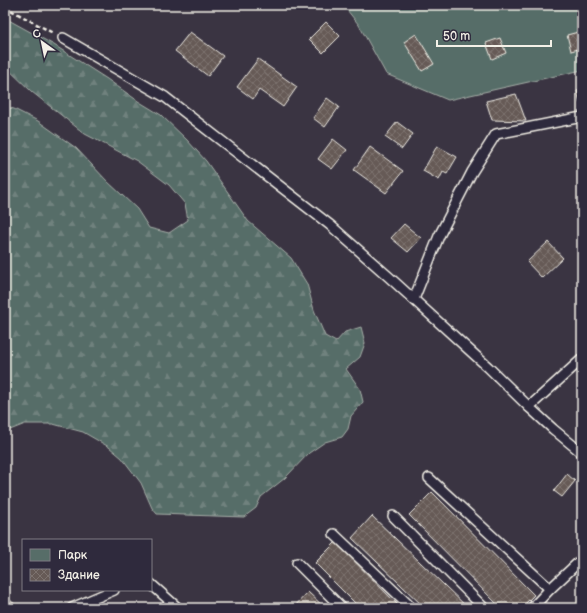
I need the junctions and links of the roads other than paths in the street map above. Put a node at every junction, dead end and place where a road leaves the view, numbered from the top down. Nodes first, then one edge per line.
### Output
1 (63, 38) road end
2 (582, 117) edge
3 (414, 299) junction
4 (582, 359) edge
5 (530, 407) junction
6 (582, 453) edge
7 (429, 478) dead end
8 (393, 516) dead end
9 (334, 534) dead end
10 (582, 559) edge
11 (297, 563) dead end
12 (152, 585) edge
13 (550, 589) junction
14 (112, 591) edge
15 (72, 608) edge
16 (178, 608) edge
17 (342, 608) edge
18 (412, 608) edge
19 (484, 608) edge
20 (532, 608) edge

1 - 3 lane
2 - 3 lane
3 - 5 lane
4 - 5 lane
5 - 6 lane
7 - 13 lane
8 - 19 lane
9 - 18 lane
10 - 13 lane
11 - 17 lane
12 - 16 lane
13 - 20 lane
14 - 15 lane

